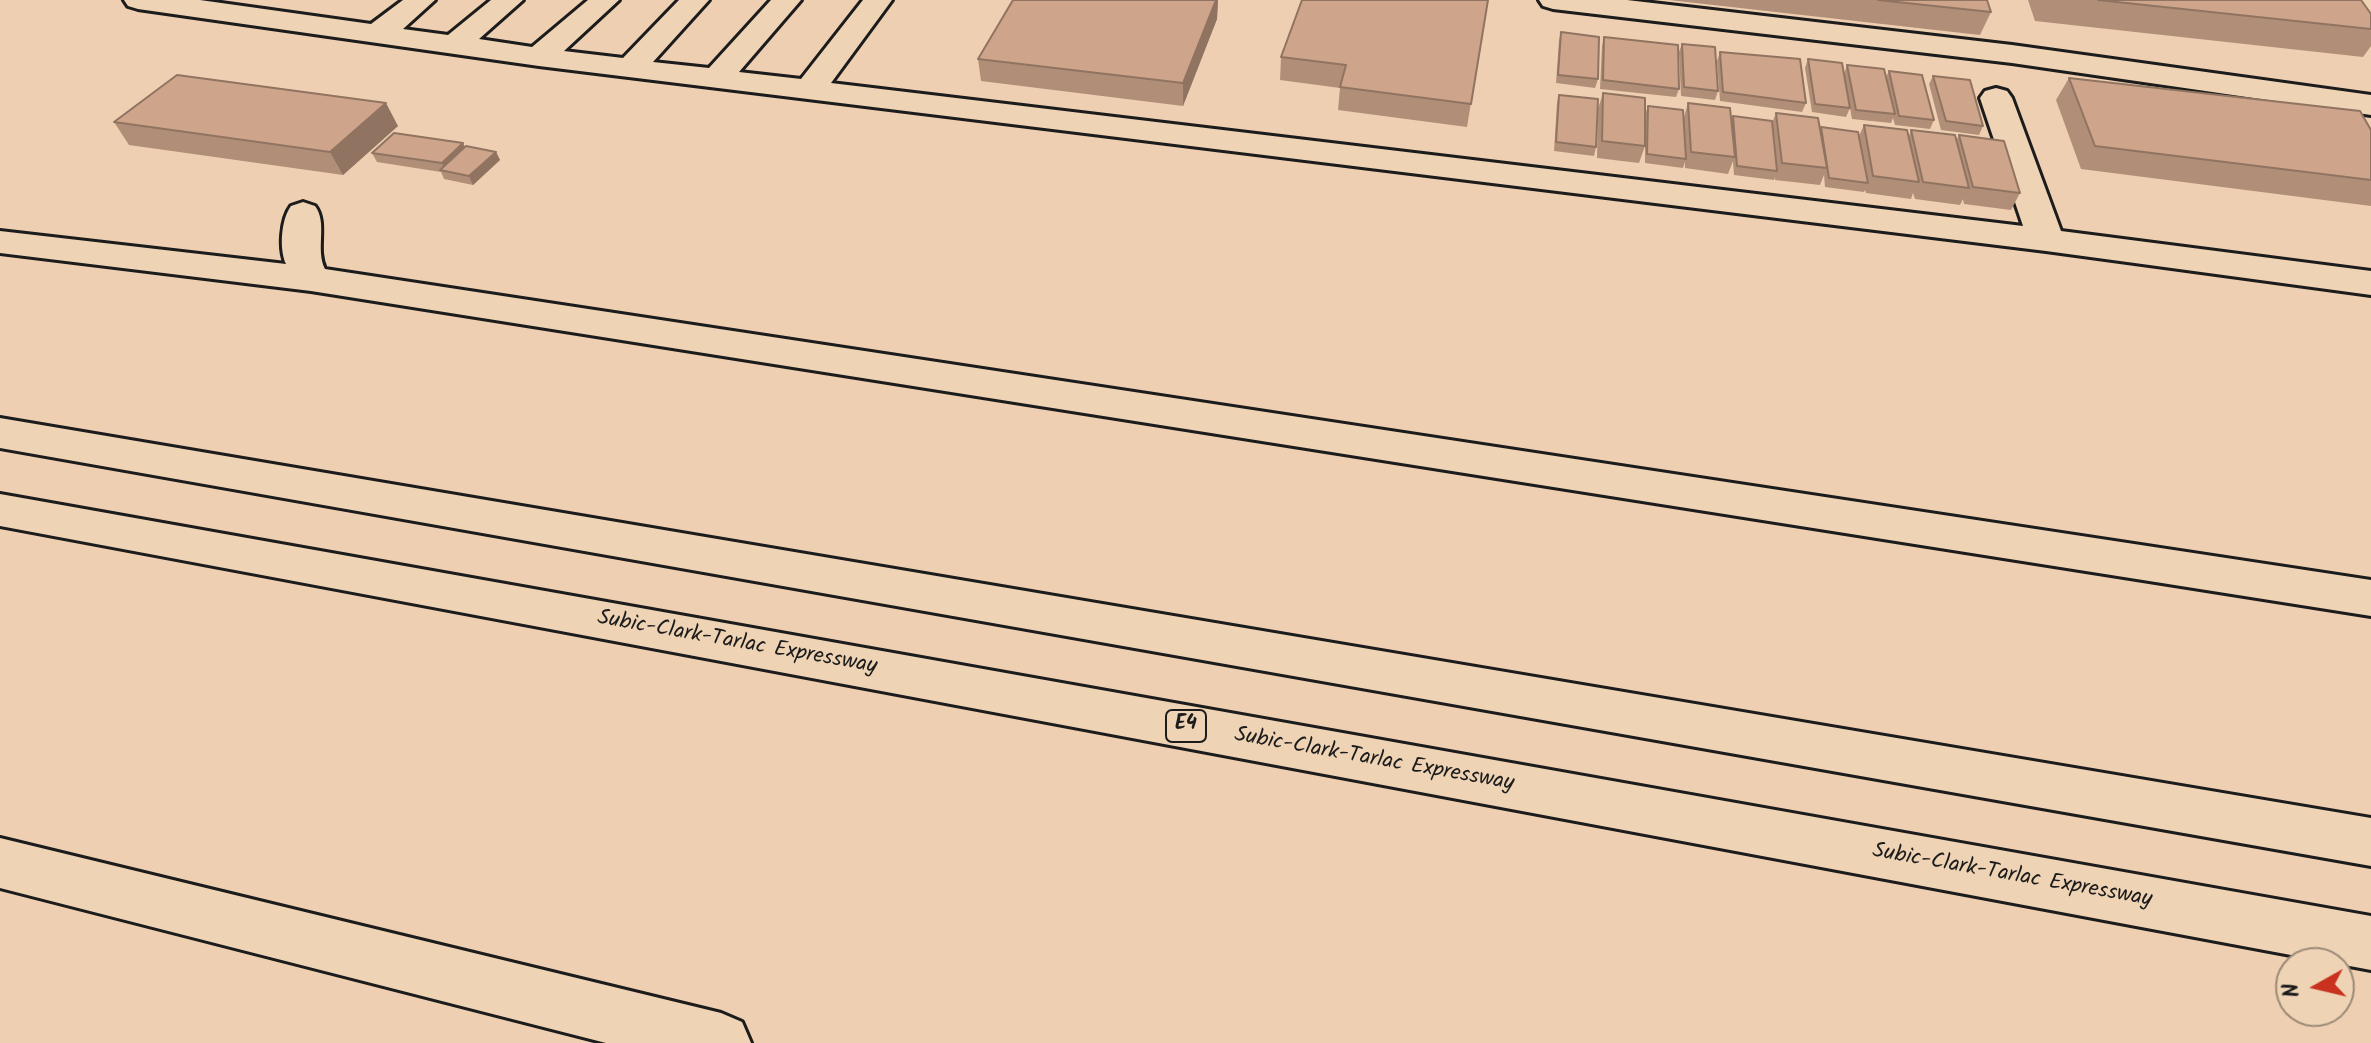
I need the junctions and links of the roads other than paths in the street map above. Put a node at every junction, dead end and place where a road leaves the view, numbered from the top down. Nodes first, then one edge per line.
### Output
1 (138, 0) edge
2 (334, 0) edge
3 (421, 0) edge
4 (509, 0) edge
5 (605, 0) edge
6 (695, 0) edge
7 (787, 0) edge
8 (878, 0) edge
9 (1553, 0) edge
10 (231, 6) edge
11 (301, 24) junction
12 (376, 35) junction
13 (453, 46) junction
14 (539, 57) junction
15 (630, 68) junction
16 (716, 79) junction
17 (809, 90) junction
18 (1996, 98) dead end
19 (2371, 105) edge
20 (303, 213) dead end
21 (2046, 240) junction
22 (0, 242) edge
23 (311, 279) junction
24 (2371, 283) edge
25 (0, 433) edge
26 (0, 510) edge
27 (2371, 598) edge
28 (2371, 842) edge
29 (0, 863) edge
30 (2371, 943) edge
31 (721, 1043) edge

1 - 10 main road
2 - 11 main road
3 - 12 main road
4 - 13 main road
5 - 14 main road
6 - 15 main road
7 - 16 main road
8 - 17 main road
9 - 19 main road
10 - 11 main road
11 - 12 main road
12 - 13 main road
13 - 14 main road
14 - 15 main road
15 - 16 main road
16 - 17 main road
17 - 21 main road
18 - 21 main road
20 - 23 main road
21 - 24 main road
22 - 23 main road
23 - 27 main road
25 - 28 main road
26 - 30 main road, Subic-Clark-Tarlac Expressway / E4
29 - 31 main road

